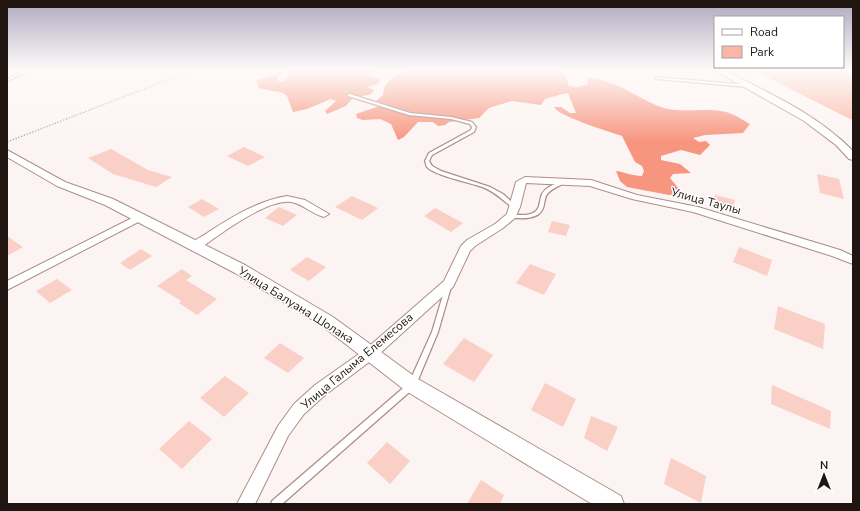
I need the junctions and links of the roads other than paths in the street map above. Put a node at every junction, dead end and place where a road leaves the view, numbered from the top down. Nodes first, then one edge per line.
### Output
1 (762, 94) edge
2 (349, 95) dead end
3 (7, 153) edge
4 (853, 157) edge
5 (556, 182) junction
6 (513, 212) junction
7 (324, 214) dead end
8 (140, 217) junction
9 (196, 246) junction
10 (853, 260) edge
11 (449, 284) junction
12 (7, 286) edge
13 (371, 353) junction
14 (412, 385) junction
15 (246, 504) edge
16 (276, 504) edge
17 (613, 504) edge

1 - 4 street
2 - 6 lane
3 - 8 street, Улица Балуана Шолака
5 - 6 lane
5 - 6 street
5 - 10 street, Улица Таулы
6 - 11 street, Улица Галыма Елемесова
7 - 9 street
8 - 9 street, Улица Балуана Шолака
8 - 12 street
9 - 13 street, Улица Балуана Шолака
11 - 13 street, Улица Галыма Елемесова
11 - 14 lane
13 - 14 street, Улица Балуана Шолака
13 - 15 street, Улица Галыма Елемесова
14 - 16 lane
14 - 17 street, Улица Балуана Шолака

